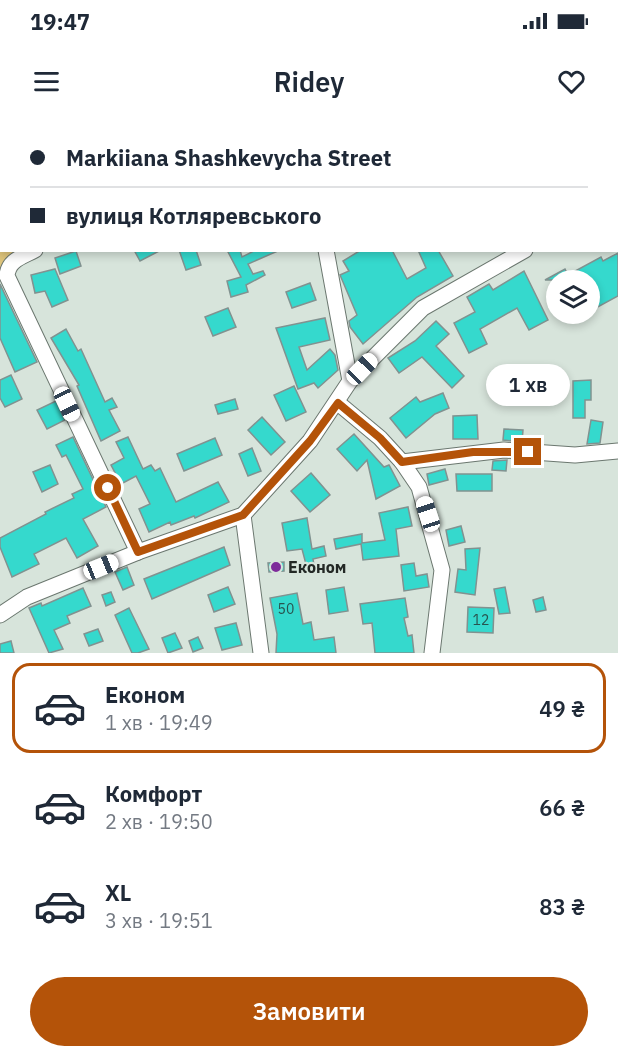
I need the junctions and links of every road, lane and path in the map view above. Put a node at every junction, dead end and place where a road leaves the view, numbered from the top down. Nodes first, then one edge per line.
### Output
1 (31, 252) edge
2 (326, 252) edge
3 (521, 252) edge
4 (350, 381) junction
5 (338, 403) junction
6 (618, 451) edge
7 (402, 462) junction
8 (243, 515) junction
9 (138, 552) junction
10 (0, 615) edge
11 (261, 653) edge
12 (432, 653) edge

1 - 9 street
2 - 4 street
3 - 4 street
4 - 5 street
5 - 7 street
5 - 8 street
6 - 7 street
7 - 12 street
8 - 9 street
8 - 11 street
9 - 10 street

